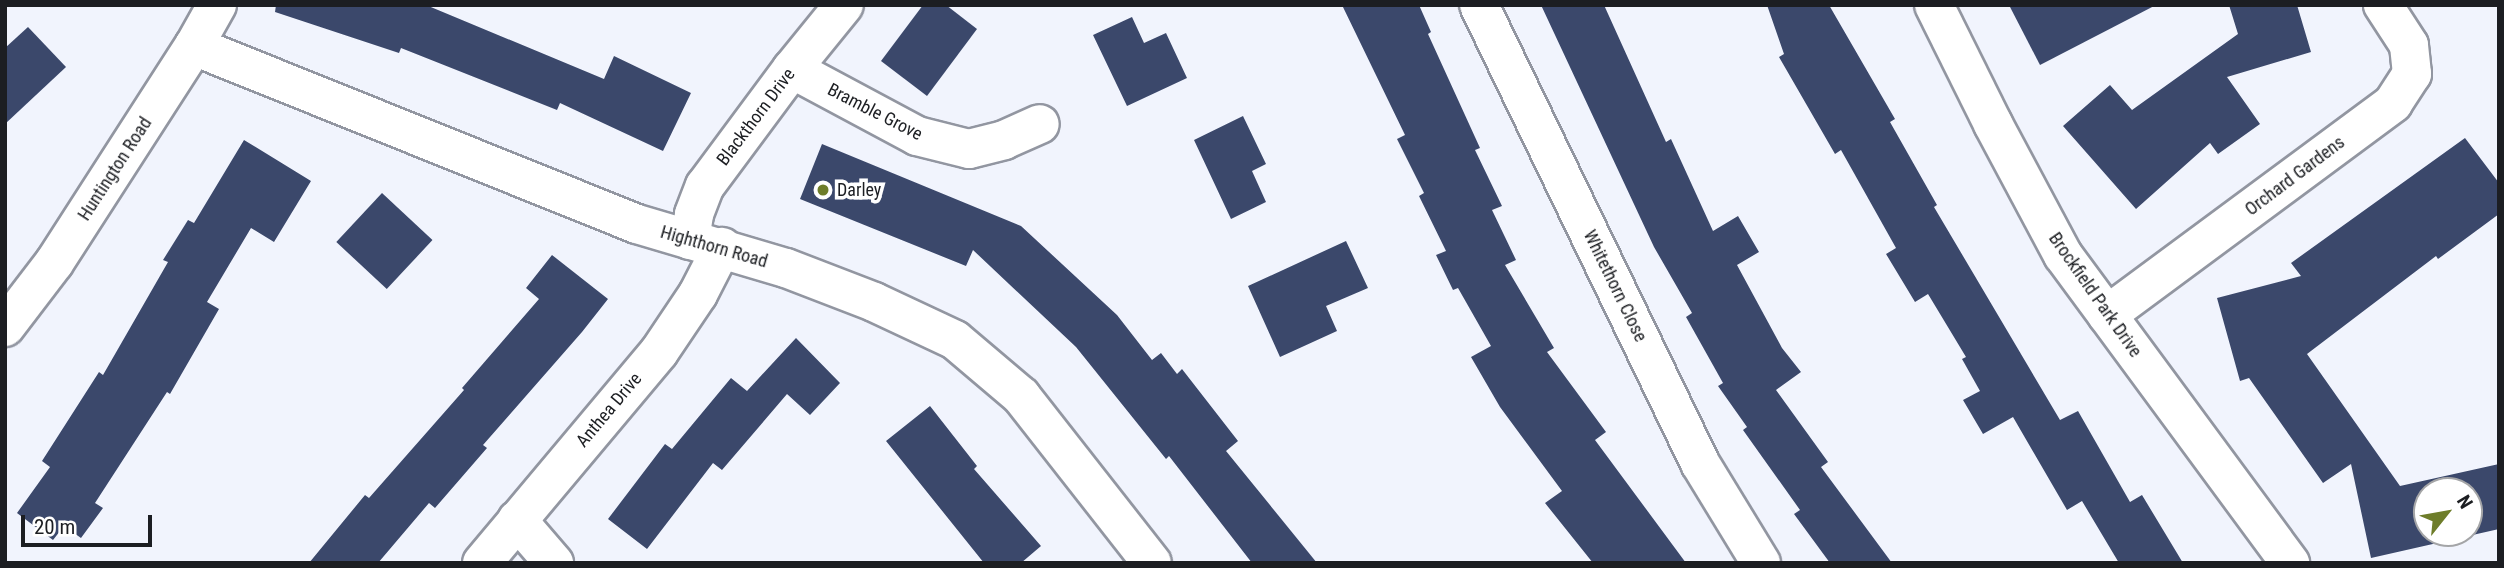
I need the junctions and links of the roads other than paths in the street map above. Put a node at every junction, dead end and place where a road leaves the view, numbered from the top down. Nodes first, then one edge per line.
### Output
1 (217, 5) edge
2 (844, 5) edge
3 (1479, 5) edge
4 (1934, 5) edge
5 (2383, 5) edge
6 (194, 46) junction
7 (792, 69) junction
8 (1040, 124) dead end
9 (706, 244) junction
10 (2106, 315) junction
11 (5, 327) edge
12 (517, 520) junction
13 (482, 563) edge
14 (554, 563) edge
15 (1152, 563) edge
16 (1760, 563) edge
17 (2290, 563) edge

1 - 6 street, Huntington Road
2 - 7 street, Blackthorn Drive
3 - 16 street, Whitethorn Close
4 - 10 street, Brockfield Park Drive
5 - 10 street, Orchard Gardens
6 - 9 street, Highthorn Road
6 - 11 street, Huntington Road
7 - 8 street, Bramble Grove
7 - 9 street, Blackthorn Drive
9 - 12 street, Anthea Drive
9 - 15 street, Highthorn Road
10 - 17 street, Brockfield Park Drive
12 - 13 street, Anthea Drive
12 - 14 street

